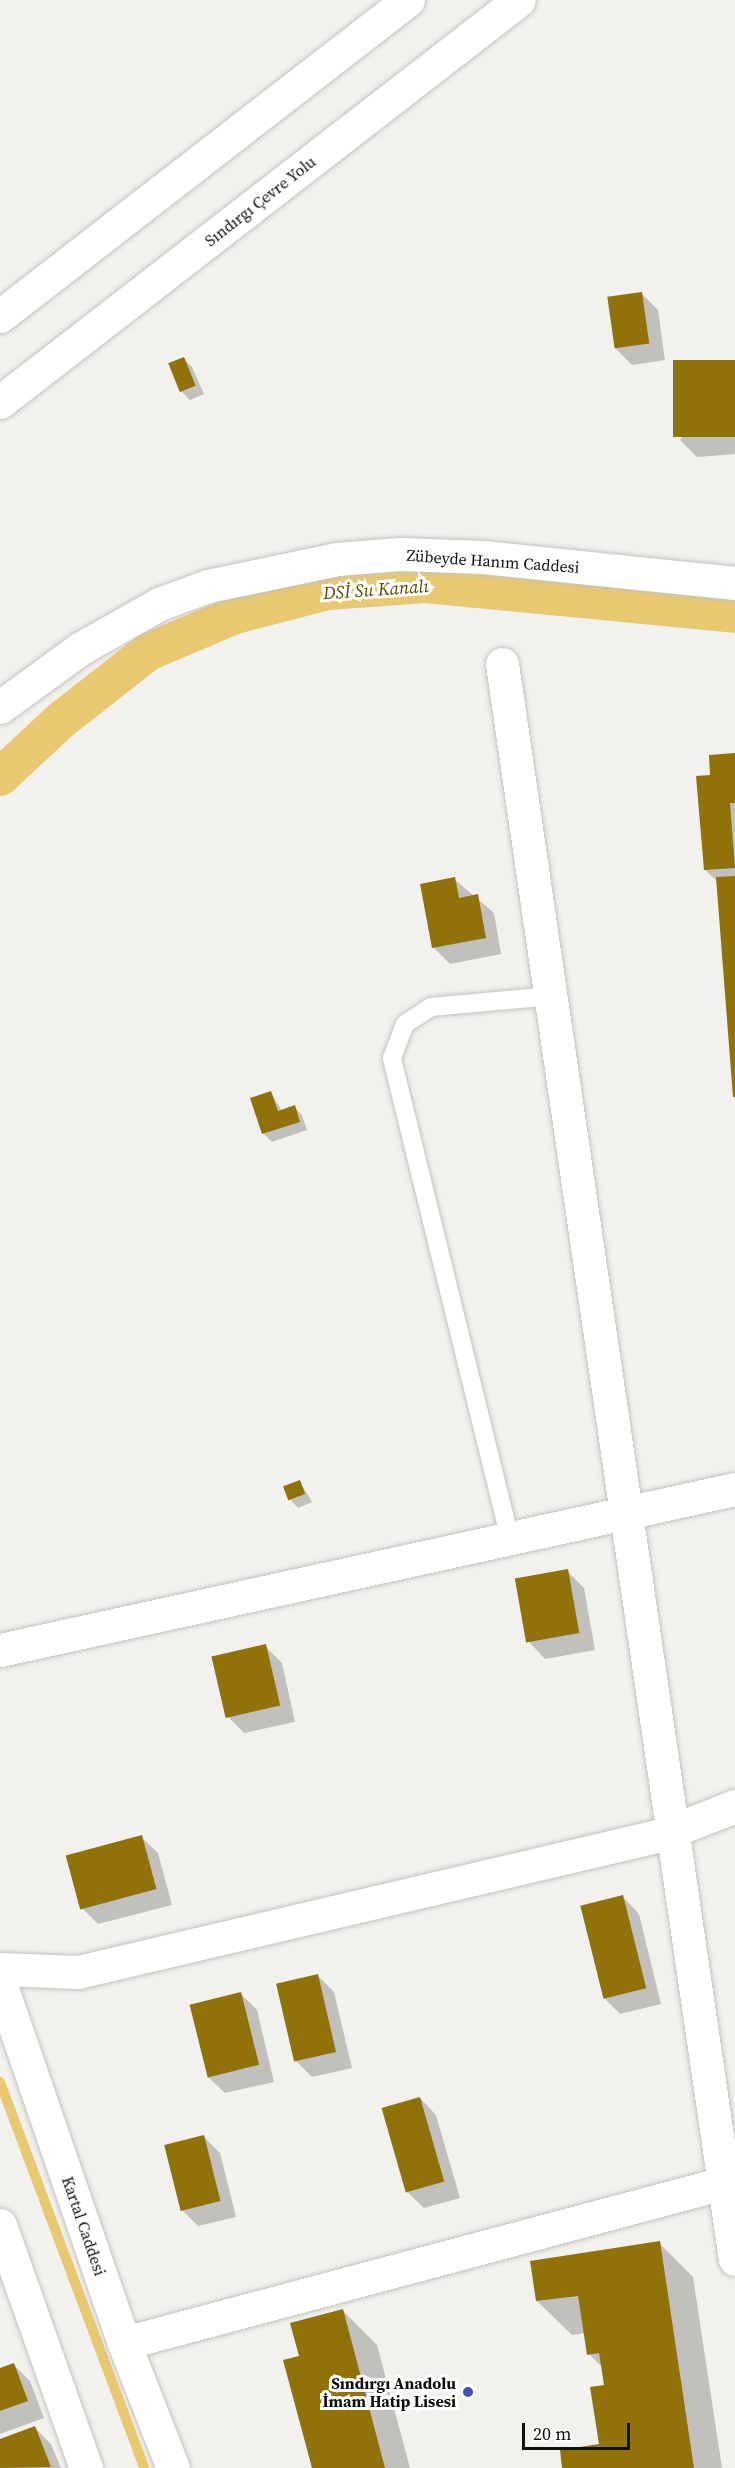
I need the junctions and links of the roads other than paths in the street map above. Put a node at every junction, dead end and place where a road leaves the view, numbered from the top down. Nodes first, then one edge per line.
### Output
1 (408, 0) edge
2 (519, 0) edge
3 (0, 316) edge
4 (0, 402) edge
5 (735, 583) edge
6 (502, 664) dead end
7 (0, 707) edge
8 (550, 996) junction
9 (735, 1489) edge
10 (626, 1514) junction
11 (510, 1539) junction
12 (0, 1650) edge
13 (735, 1806) edge
14 (672, 1830) junction
15 (0, 1969) edge
16 (0, 1983) edge
17 (730, 2182) edge
18 (0, 2225) edge
19 (735, 2259) edge
20 (124, 2343) junction
21 (86, 2468) edge
22 (173, 2468) edge

1 - 3 street
2 - 4 street, Sındırgı Çevre Yolu
5 - 7 street, Zübeyde Hanım Caddesi
6 - 8 street
8 - 10 street
8 - 11 lane
9 - 10 street
10 - 11 street
10 - 14 street
11 - 12 street
13 - 14 street
14 - 15 street
14 - 17 street
16 - 20 street, Kartal Caddesi
17 - 19 street
17 - 20 street
18 - 21 street
20 - 22 street, Kartal Caddesi

